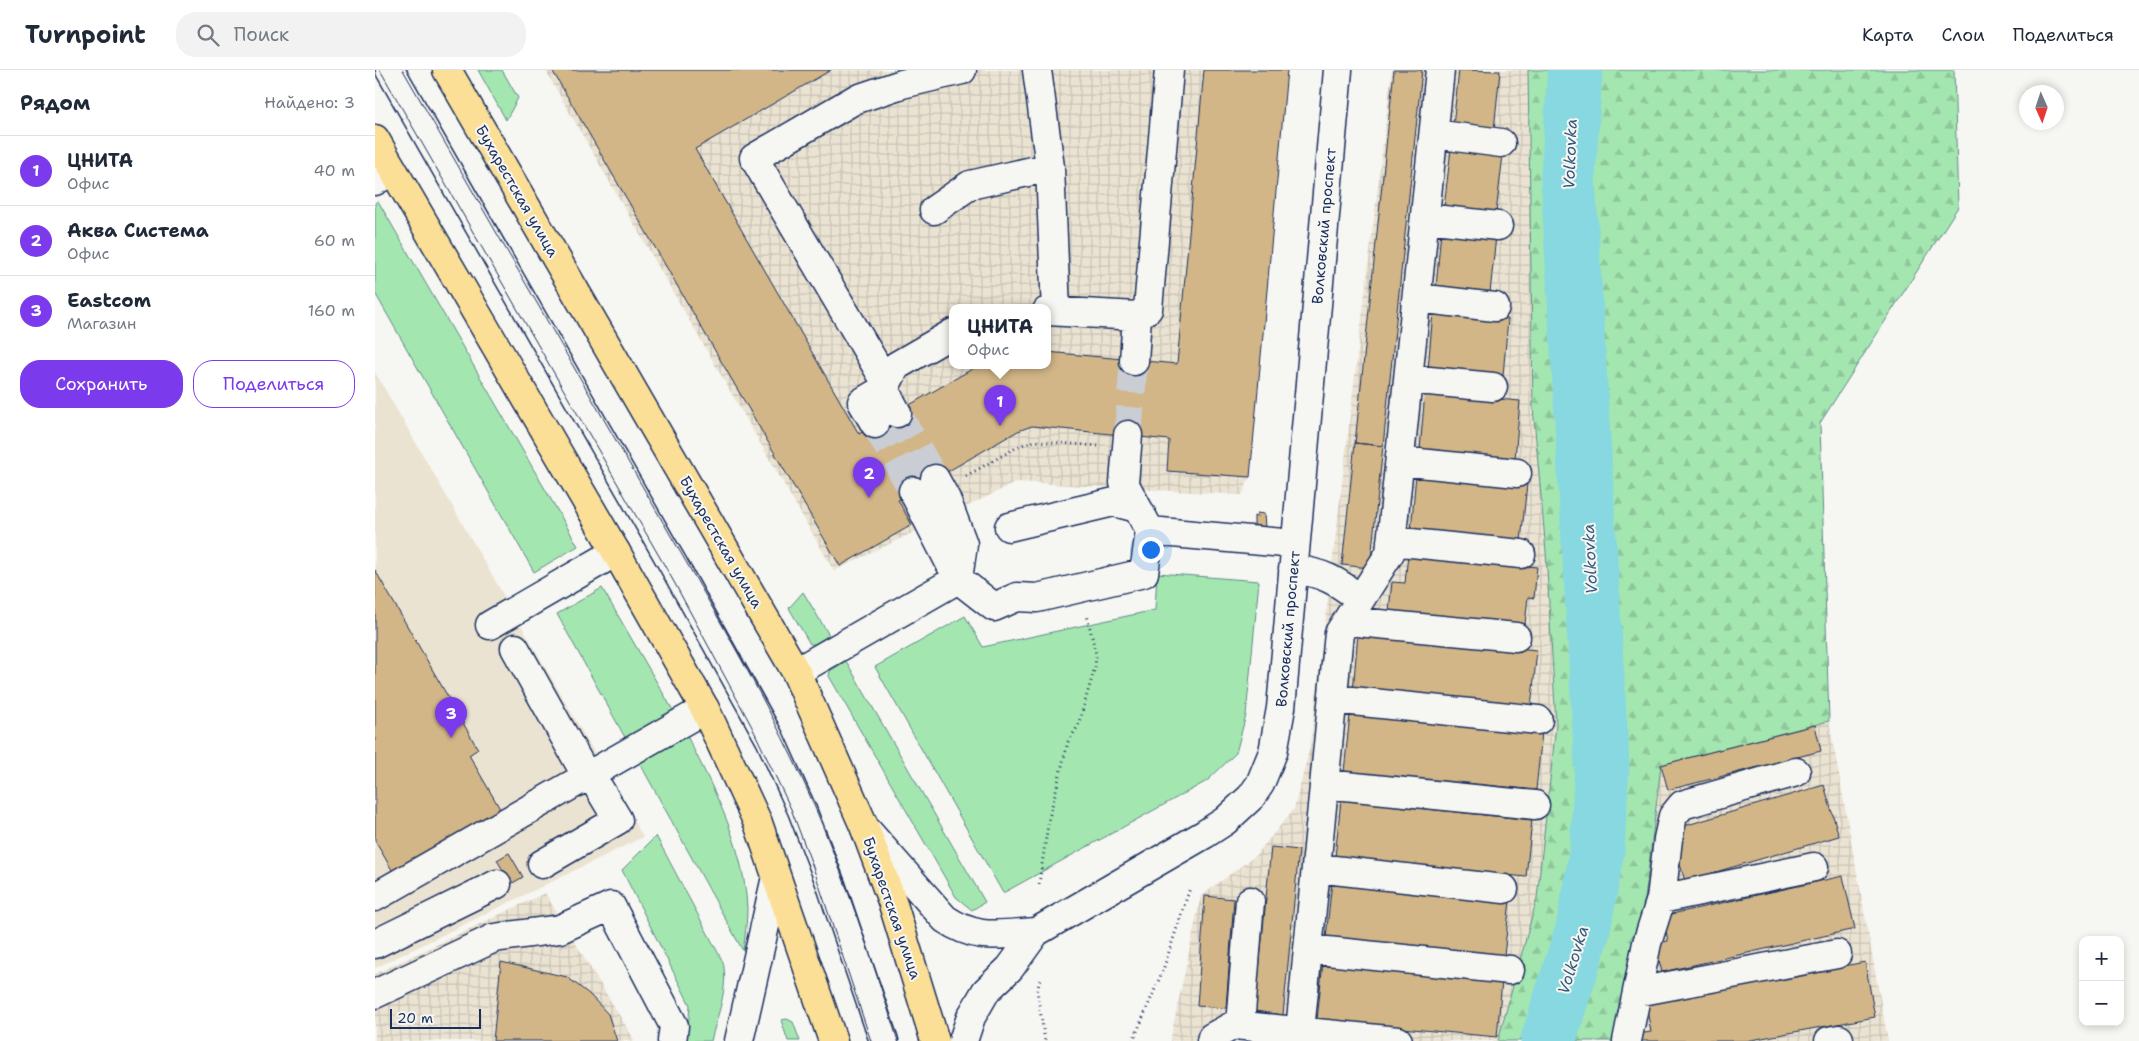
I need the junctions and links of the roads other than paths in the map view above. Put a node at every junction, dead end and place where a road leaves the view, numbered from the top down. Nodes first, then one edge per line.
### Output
1 (391, 70) edge
2 (447, 70) edge
3 (962, 70) edge
4 (1037, 70) edge
5 (1169, 70) edge
6 (1338, 70) edge
7 (1440, 70) edge
8 (1434, 134) junction
9 (375, 139) edge
10 (1501, 143) dead end
11 (1051, 167) junction
12 (384, 175) edge
13 (934, 210) dead end
14 (1425, 218) junction
15 (1497, 226) dead end
16 (1417, 298) junction
17 (1495, 307) dead end
18 (1052, 311) edge
19 (1137, 316) junction
20 (949, 335) edge
21 (1134, 361) tunnel mouth
22 (1408, 379) junction
23 (885, 387) junction
24 (1493, 387) dead end
25 (886, 419) tunnel mouth
26 (1128, 442) tunnel mouth
27 (1400, 461) junction
28 (1517, 473) dead end
29 (930, 487) tunnel mouth
30 (1143, 520) junction
31 (1009, 527) dead end
32 (1391, 541) junction
33 (616, 552) junction
34 (1521, 554) dead end
35 (1294, 557) junction
36 (958, 579) junction
37 (1353, 610) junction
38 (490, 625) dead end
39 (1515, 637) dead end
40 (515, 648) dead end
41 (796, 672) junction
42 (1333, 699) junction
43 (705, 709) junction
44 (1538, 720) dead end
45 (1796, 772) dead end
46 (589, 776) junction
47 (1325, 784) junction
48 (1535, 805) dead end
49 (864, 826) junction
50 (542, 864) dead end
51 (1814, 867) dead end
52 (1316, 868) junction
53 (776, 878) junction
54 (497, 884) dead end
55 (1504, 889) dead end
56 (376, 897) edge
57 (1661, 899) junction
58 (1250, 901) dead end
59 (1036, 932) junction
60 (386, 939) edge
61 (1308, 949) junction
62 (1837, 954) dead end
63 (1510, 970) dead end
64 (1637, 992) junction
65 (375, 994) edge
66 (1240, 1025) junction
67 (1300, 1036) edge
68 (672, 1041) edge
69 (739, 1041) edge
70 (833, 1041) edge
71 (884, 1041) edge
72 (935, 1041) edge
73 (963, 1041) edge
74 (1211, 1041) edge
75 (1398, 1041) edge
76 (1627, 1041) edge

1 - 71 street
2 - 41 main road, Бухарестская улица
3 - 23 street
4 - 11 street
5 - 19 street
6 - 35 street, Волковский проспект
7 - 8 street
8 - 10 street
8 - 14 street
9 - 12 main road
11 - 13 street
11 - 18 street
12 - 33 main road
14 - 15 street
14 - 16 street
16 - 17 street
16 - 22 street
18 - 19 street
19 - 21 street
20 - 23 street
22 - 24 street
22 - 27 street
23 - 25 street
26 - 30 street
27 - 28 street
27 - 32 street
29 - 36 street
30 - 31 street
30 - 35 street
30 - 36 street
32 - 34 street
32 - 37 street
33 - 38 street
33 - 43 main road
35 - 37 street
35 - 59 street, Волковский проспект
36 - 41 street
37 - 39 street
37 - 42 street
40 - 46 street
41 - 49 main road, Бухарестская улица
42 - 44 street
42 - 47 street
43 - 46 street
43 - 53 main road
45 - 57 street
46 - 50 street
46 - 56 street
47 - 48 street
47 - 52 street
49 - 59 street
49 - 72 main road, Бухарестская улица
51 - 57 street
52 - 55 street
52 - 61 street
53 - 69 street
53 - 70 main road
54 - 60 street
56 - 60 street
57 - 64 street
58 - 66 street
59 - 73 street, Волковский проспект
61 - 63 street
61 - 67 street
62 - 64 street
64 - 76 street
65 - 68 street
66 - 67 street
66 - 74 street
67 - 75 street

